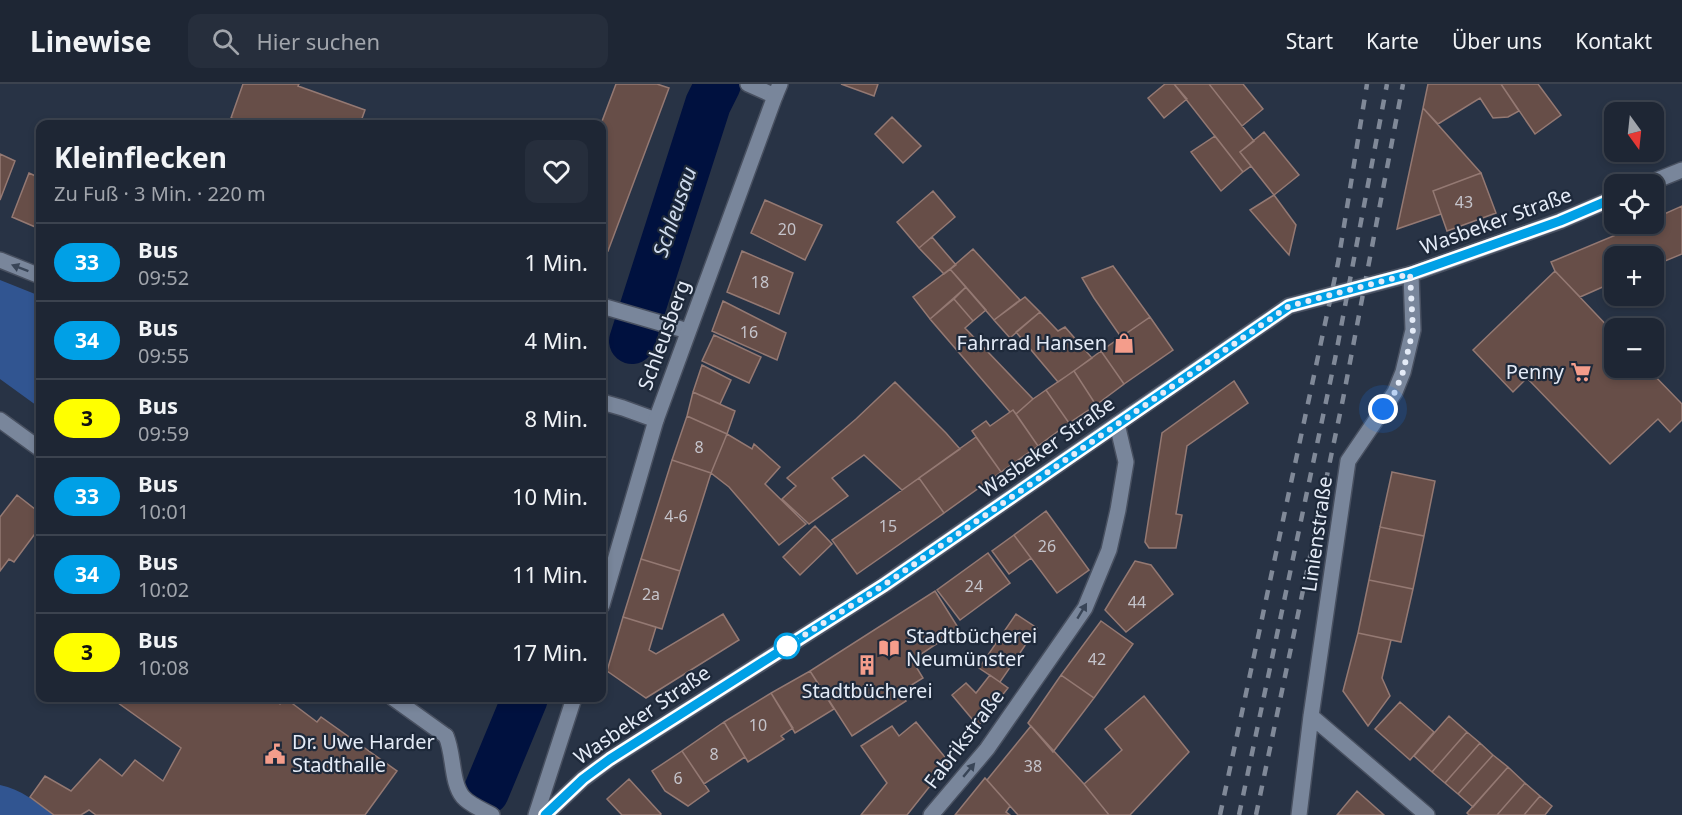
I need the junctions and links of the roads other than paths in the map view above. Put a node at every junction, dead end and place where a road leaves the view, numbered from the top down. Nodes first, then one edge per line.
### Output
1 (748, 84) edge
2 (777, 90) edge
3 (1682, 170) edge
4 (1664, 177) edge
5 (1604, 202) edge
6 (0, 260) edge
7 (36, 274) edge
8 (1410, 274) junction
9 (606, 307) edge
10 (688, 331) junction
11 (606, 403) edge
12 (0, 420) edge
13 (656, 420) junction
14 (1117, 424) junction
15 (36, 446) edge
16 (606, 591) edge
17 (399, 702) edge
18 (573, 702) edge
19 (1311, 716) junction
20 (492, 815) edge
21 (536, 815) edge
22 (545, 815) edge
23 (932, 815) edge
24 (1299, 815) edge
25 (1428, 815) edge

1 - 2 street
2 - 10 street, Schleusberg
3 - 4 street
5 - 8 street, Wasbeker Straße
7 -> 6 street
8 - 14 street, Wasbeker Straße
8 - 19 street, Linienstraße
9 - 10 street
10 - 13 street, Schleusberg
11 - 13 street
12 - 15 street
13 - 16 street, Schleusberg
14 - 22 street, Wasbeker Straße
23 -> 14 street, Fabrikstraße
17 - 20 street
18 - 21 street
19 - 24 street, Linienstraße
19 - 25 street

